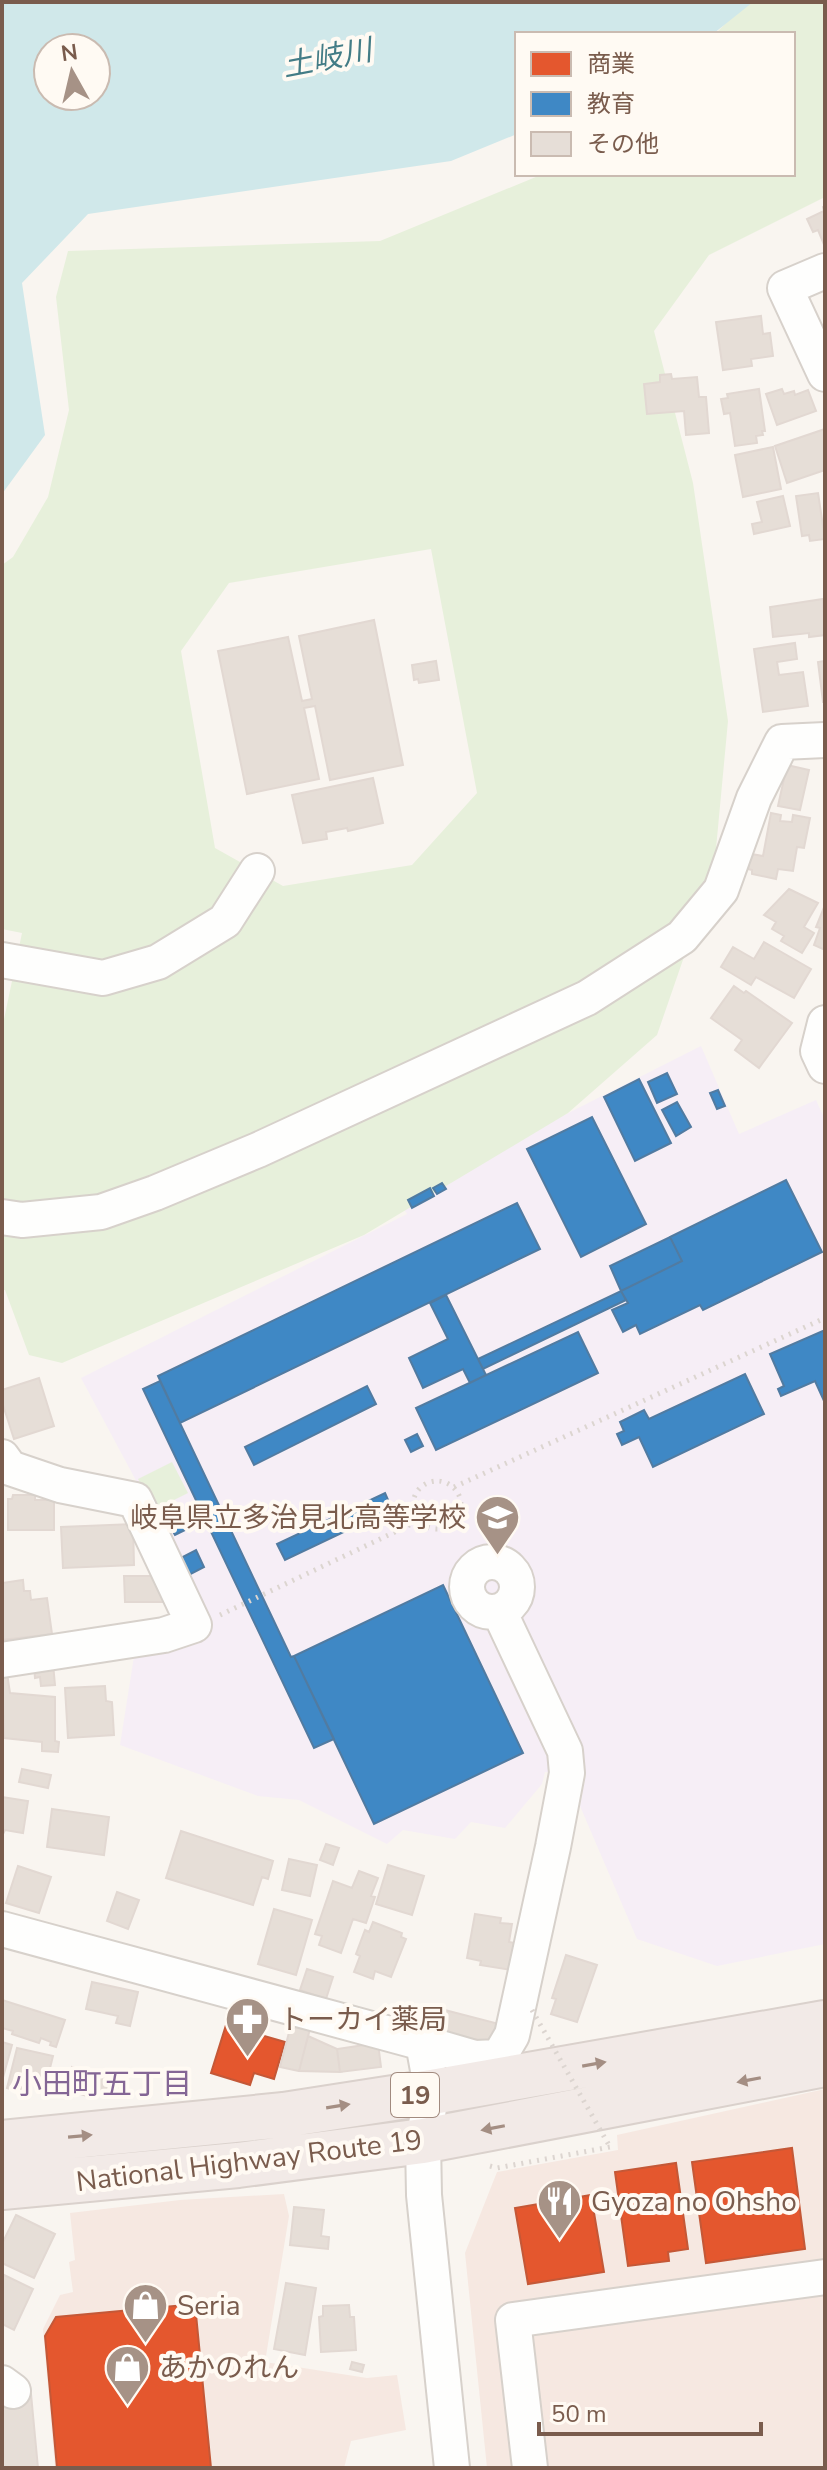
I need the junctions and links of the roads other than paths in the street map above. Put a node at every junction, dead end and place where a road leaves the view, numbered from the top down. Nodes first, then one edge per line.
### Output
1 (825, 271) edge
2 (825, 374) edge
3 (825, 740) edge
4 (257, 871) dead end
5 (2, 960) edge
6 (825, 1023) edge
7 (825, 1066) edge
8 (2, 1217) edge
9 (2, 1457) edge
10 (499, 1611) dead end
11 (2, 1660) edge
12 (2, 1929) edge
13 (825, 2023) edge
14 (423, 2043) junction
15 (825, 2064) edge
16 (432, 2092) junction
17 (423, 2141) junction
18 (2, 2143) edge
19 (2, 2187) edge
20 (825, 2277) edge
21 (452, 2468) edge
22 (530, 2468) edge

1 - 2 street
3 - 8 street
4 - 5 street
6 - 7 street
9 - 11 street
10 - 14 street
12 - 14 street
16 -> 13 highway, National Highway Route 19 / 19
14 - 16 street
15 -> 17 highway, National Highway Route 19 / 19
16 - 17 street
18 -> 16 highway, National Highway Route 19 / 19
17 - 19 highway, National Highway Route 19 / 19
17 - 21 street
20 - 22 street

